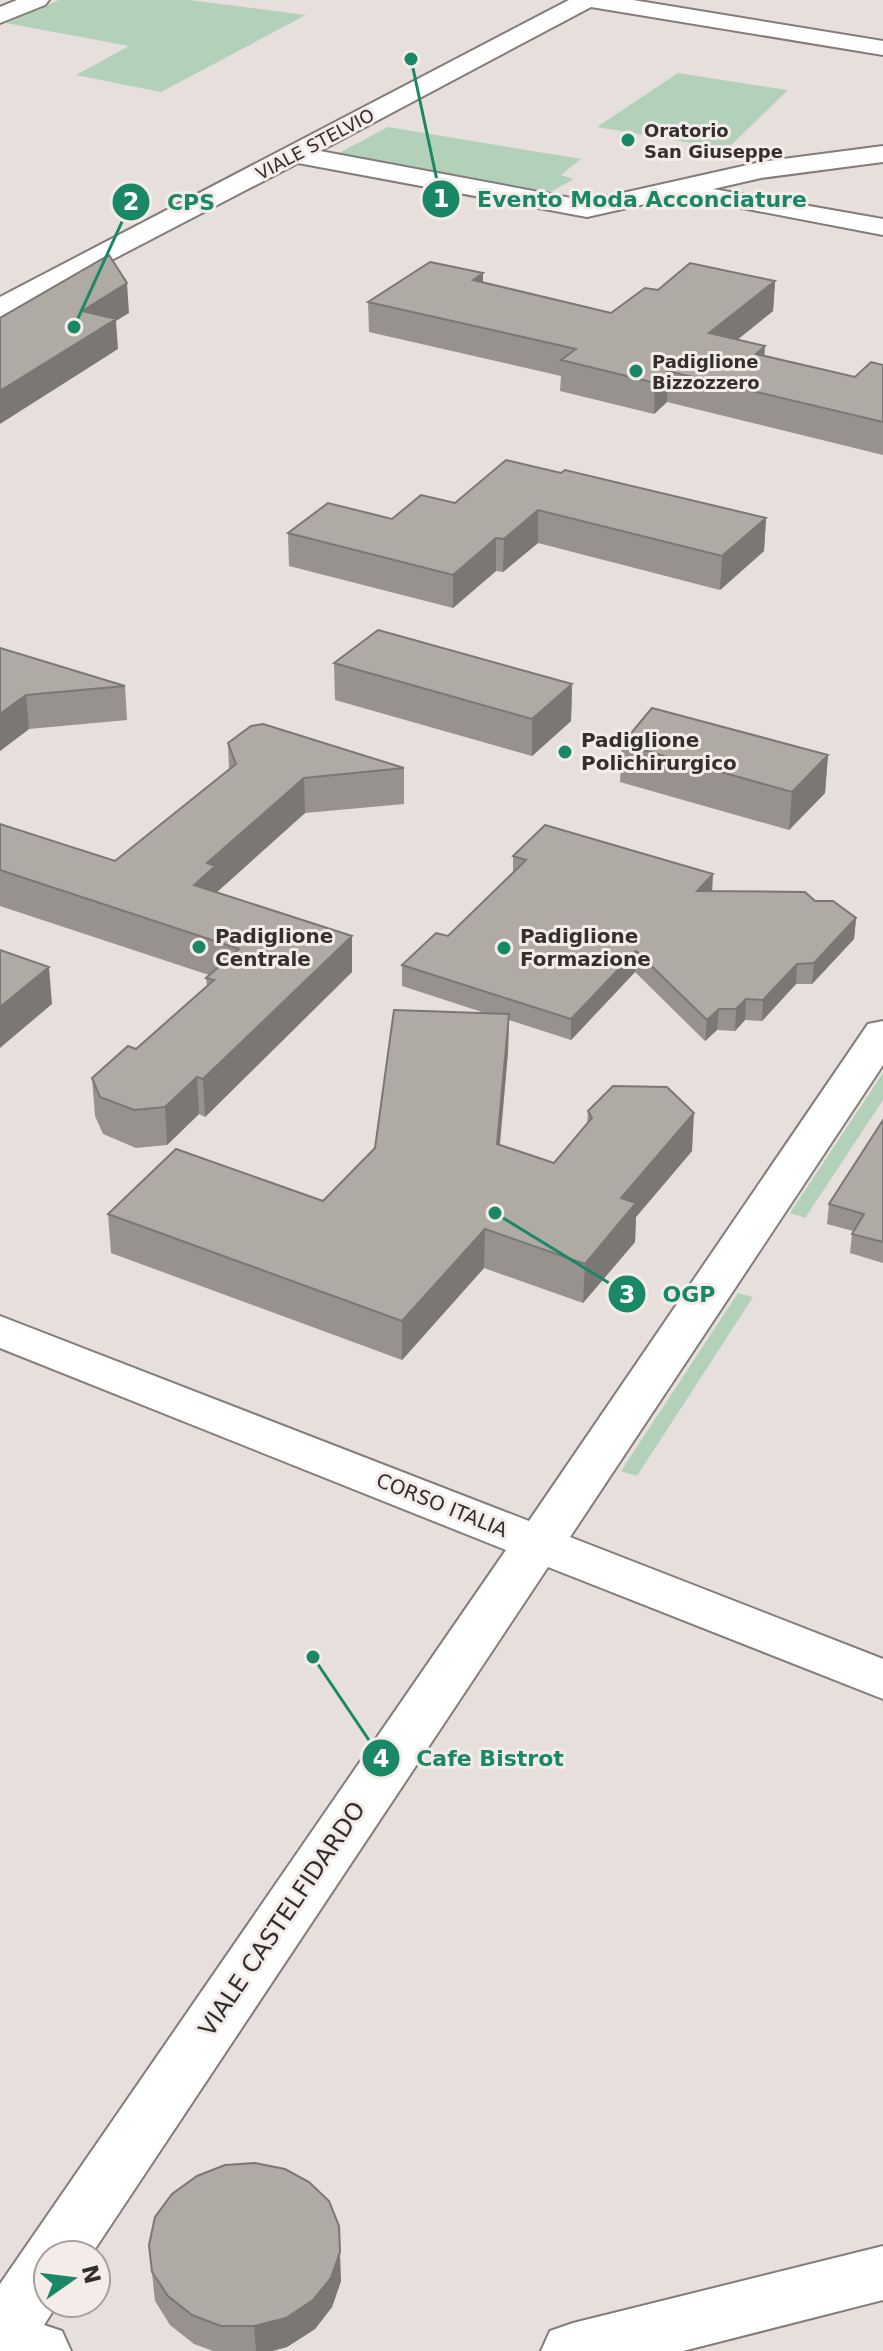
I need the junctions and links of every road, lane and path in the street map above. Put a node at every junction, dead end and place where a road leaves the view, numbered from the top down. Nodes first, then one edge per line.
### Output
1 (37, 0) edge
2 (588, 0) edge
3 (0, 16) edge
4 (883, 48) edge
5 (295, 154) junction
6 (883, 154) edge
7 (673, 190) junction
8 (883, 227) edge
9 (0, 309) edge
10 (883, 1033) edge
11 (0, 1331) edge
12 (537, 1544) junction
13 (880, 1675) edge
14 (67, 2239) edge
15 (883, 2273) edge
16 (32, 2290) edge
17 (0, 2338) edge
18 (39, 2351) edge
19 (573, 2351) edge

1 - 3 street
2 - 4 street
2 - 5 street, VIALE STELVIO
5 - 7 street
5 - 9 street, VIALE STELVIO
6 - 7 street
7 - 8 street
10 - 12 street, VIALE CASTELFIDARDO
11 - 12 street, CORSO ITALIA
12 - 13 street, CORSO ITALIA
12 - 14 street, VIALE CASTELFIDARDO
15 - 19 street
16 - 17 street
17 - 18 street

